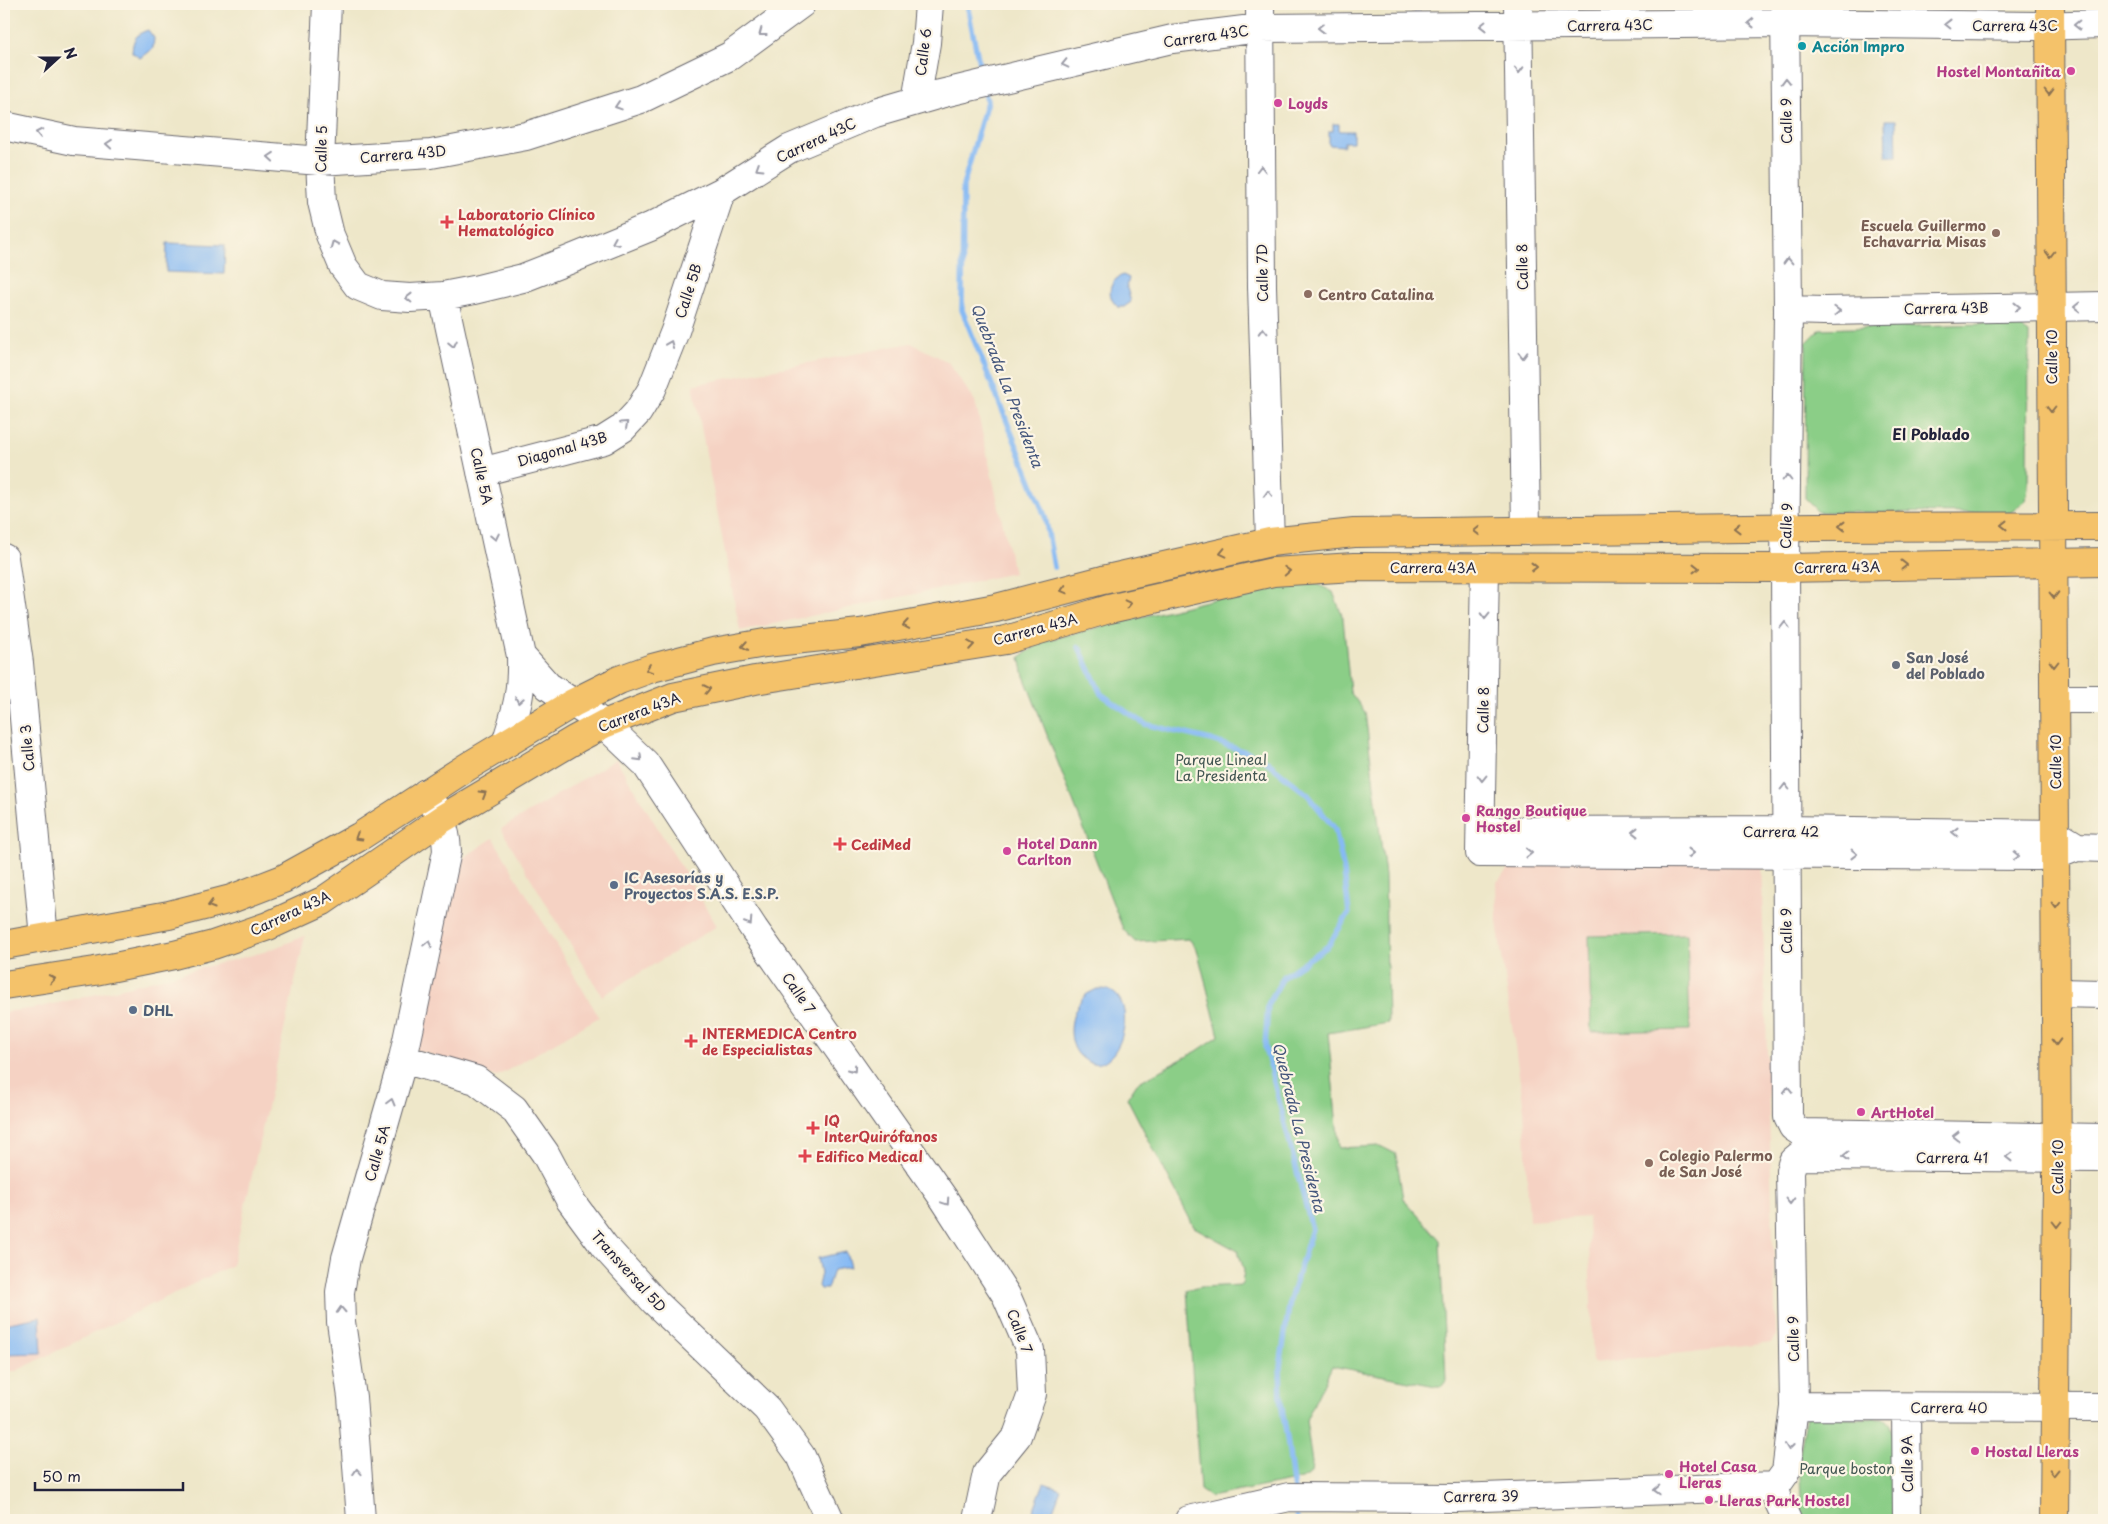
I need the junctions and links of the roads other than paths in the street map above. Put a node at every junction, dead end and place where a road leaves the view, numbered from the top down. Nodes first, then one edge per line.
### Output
1 (327, 4) edge
2 (801, 4) edge
3 (930, 4) edge
4 (1785, 13) edge
5 (1518, 15) edge
6 (2050, 15) edge
7 (1260, 16) edge
8 (2104, 24) edge
9 (928, 97) junction
10 (4, 126) edge
11 (320, 161) junction
12 (721, 192) junction
13 (358, 286) joint
14 (443, 296) junction
15 (2104, 306) edge
16 (2051, 307) junction
17 (1788, 310) junction
18 (652, 389) joint
19 (481, 472) junction
20 (2053, 525) junction
21 (2104, 526) edge
22 (1786, 527) junction
23 (1526, 531) junction
24 (1270, 542) junction
25 (4, 558) edge
26 (2053, 562) junction
27 (2104, 562) edge
28 (1485, 567) junction
29 (1785, 568) junction
30 (521, 656) junction
31 (2055, 699) junction
32 (2104, 699) edge
33 (573, 703) junction
34 (604, 724) junction
35 (506, 743) junction
36 (426, 793) junction
37 (442, 819) junction
38 (1481, 842) joint
39 (1786, 842) junction
40 (2063, 845) junction
41 (2104, 848) edge
42 (44, 938) junction
43 (4, 945) edge
44 (4, 985) edge
45 (2056, 993) junction
46 (2104, 994) edge
47 (403, 1060) junction
48 (2104, 1138) edge
49 (1795, 1144) junction
50 (2057, 1148) junction
51 (2104, 1158) edge
52 (1794, 1406) junction
53 (2055, 1406) junction
54 (1906, 1407) junction
55 (2104, 1407) edge
56 (1776, 1486) junction
57 (1451, 1509) edge
58 (361, 1520) edge
59 (830, 1520) edge
60 (977, 1520) edge
61 (1189, 1520) edge
62 (1787, 1520) edge
63 (1907, 1520) edge
64 (2054, 1520) edge

1 - 11 street, Calle 5
2 -> 11 street, Carrera 43D
3 - 9 street, Calle 6
4 -> 5 street, Carrera 43C
6 -> 4 street, Carrera 43C
17 -> 4 street, Calle 9
5 -> 7 street, Carrera 43C
5 -> 23 street, Calle 8
8 -> 6 street, Carrera 43C
6 -> 16 main road, Calle 10
7 -> 9 street, Carrera 43C
24 -> 7 street, Calle 7D
9 -> 12 street, Carrera 43C
11 -> 10 street, Carrera 43D
13 -> 11 street, Calle 5
12 -> 14 street, Carrera 43C
18 -> 12 street, Calle 5B
14 -> 13 street, Carrera 43C
14 -> 19 street, Calle 5A
15 -> 16 street, Carrera 43B
17 -> 16 street, Carrera 43B
16 -> 20 main road, Calle 10
22 -> 17 street, Calle 9
19 -> 18 street, Diagonal 43B
19 -> 30 street, Calle 5A
20 - 21 main road
20 -> 22 main road
20 - 26 main road, Calle 10
22 -> 23 main road
22 - 29 street, Calle 9
23 -> 24 main road
24 -> 33 main road
25 - 42 street, Calle 3
26 - 27 main road, Carrera 43A
29 -> 26 main road, Carrera 43A
26 -> 31 main road, Calle 10
28 -> 29 main road, Carrera 43A
34 -> 28 main road, Carrera 43A
28 -> 38 street, Calle 8
39 -> 29 street, Calle 9
30 - 33 street, Calle 5A
30 -> 35 street, Calle 5A
31 - 32 street
31 - 40 main road, Calle 10
33 - 34 street, Calle 7
33 - 35 main road
37 -> 34 main road, Carrera 43A
34 -> 60 street, Calle 7
35 - 36 main road
36 - 37 street, Calle 5A
36 -> 42 main road
44 -> 37 main road, Carrera 43A
47 -> 37 street, Calle 5A
38 - 39 street, Carrera 42
39 - 40 street, Carrera 42
49 -> 39 street, Calle 9
40 - 41 street, Carrera 42
40 -> 45 main road, Calle 10
42 - 43 main road
45 - 46 street
45 -> 50 main road, Calle 10
58 -> 47 street, Calle 5A
47 - 59 street, Transversal 5D
48 - 50 street, Carrera 41
50 -> 49 street, Carrera 41
49 -> 52 street, Calle 9
50 - 51 street, Carrera 41
50 -> 53 main road, Calle 10
52 - 54 street, Carrera 40
52 -> 56 street, Calle 9
53 - 54 street, Carrera 40
53 - 55 street, Carrera 40
53 -> 64 main road, Calle 10
54 - 63 street, Calle 9A
56 -> 57 street, Carrera 39
56 - 62 street
57 - 61 street, Carrera 39

